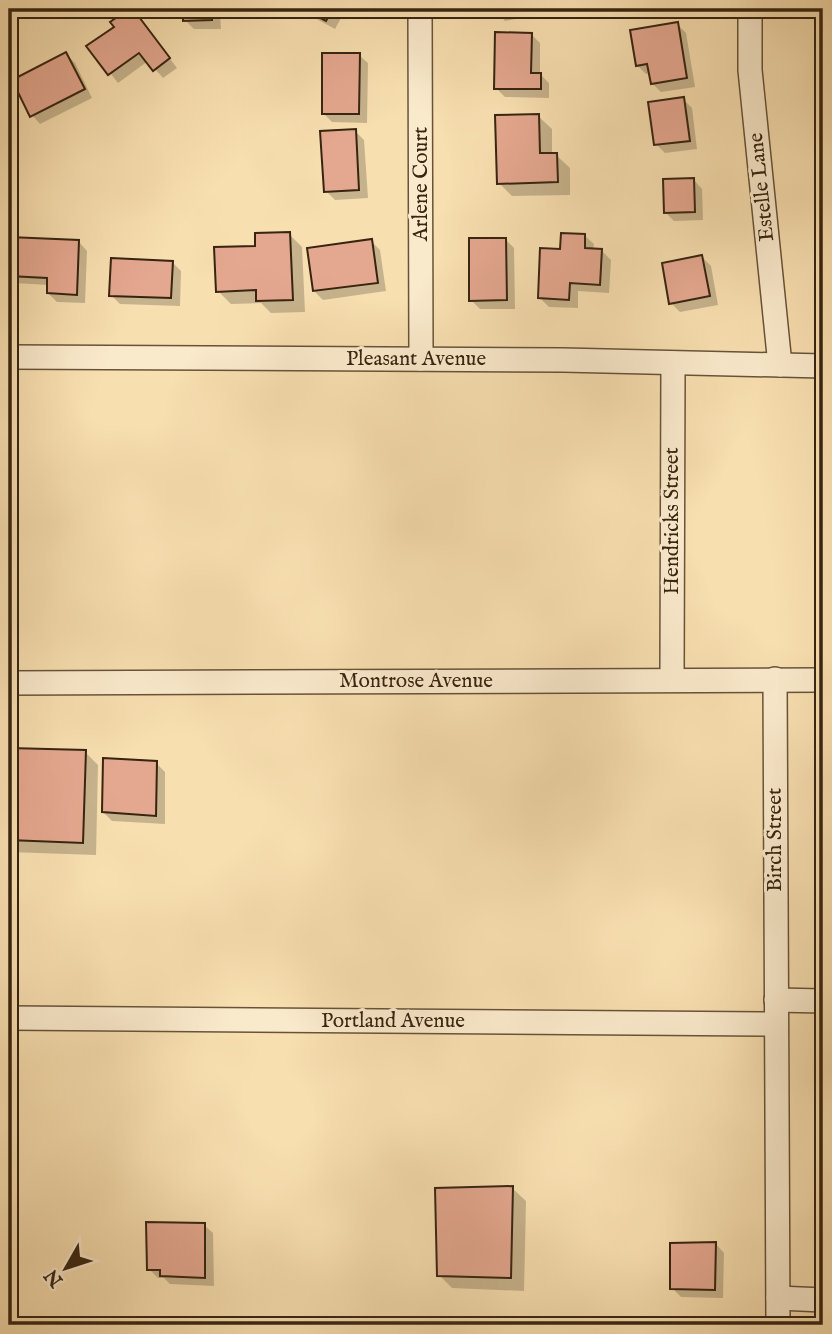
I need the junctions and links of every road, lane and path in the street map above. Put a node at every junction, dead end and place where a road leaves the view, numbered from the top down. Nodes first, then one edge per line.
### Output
1 (420, 9) edge
2 (750, 9) edge
3 (9, 357) edge
4 (421, 359) junction
5 (673, 363) junction
6 (780, 365) junction
7 (823, 366) edge
8 (672, 679) junction
9 (775, 679) junction
10 (823, 680) edge
11 (9, 683) edge
12 (776, 1000) junction
13 (823, 1001) edge
14 (9, 1018) edge
15 (776, 1024) junction
16 (778, 1298) junction
17 (823, 1300) edge
18 (778, 1325) edge

1 - 4 street, Arlene Court
2 - 6 street, Estelle Lane
3 - 4 street, Pleasant Avenue
4 - 5 street, Pleasant Avenue
5 - 6 street, Pleasant Avenue
5 - 8 street, Hendricks Street
6 - 7 street, Pleasant Avenue
8 - 9 street, Montrose Avenue
8 - 11 street, Montrose Avenue
9 - 10 street, Montrose Avenue
9 - 12 street, Birch Street
12 - 13 street
12 - 15 street, Birch Street
14 - 15 street, Portland Avenue
15 - 16 street
16 - 17 street
16 - 18 street

